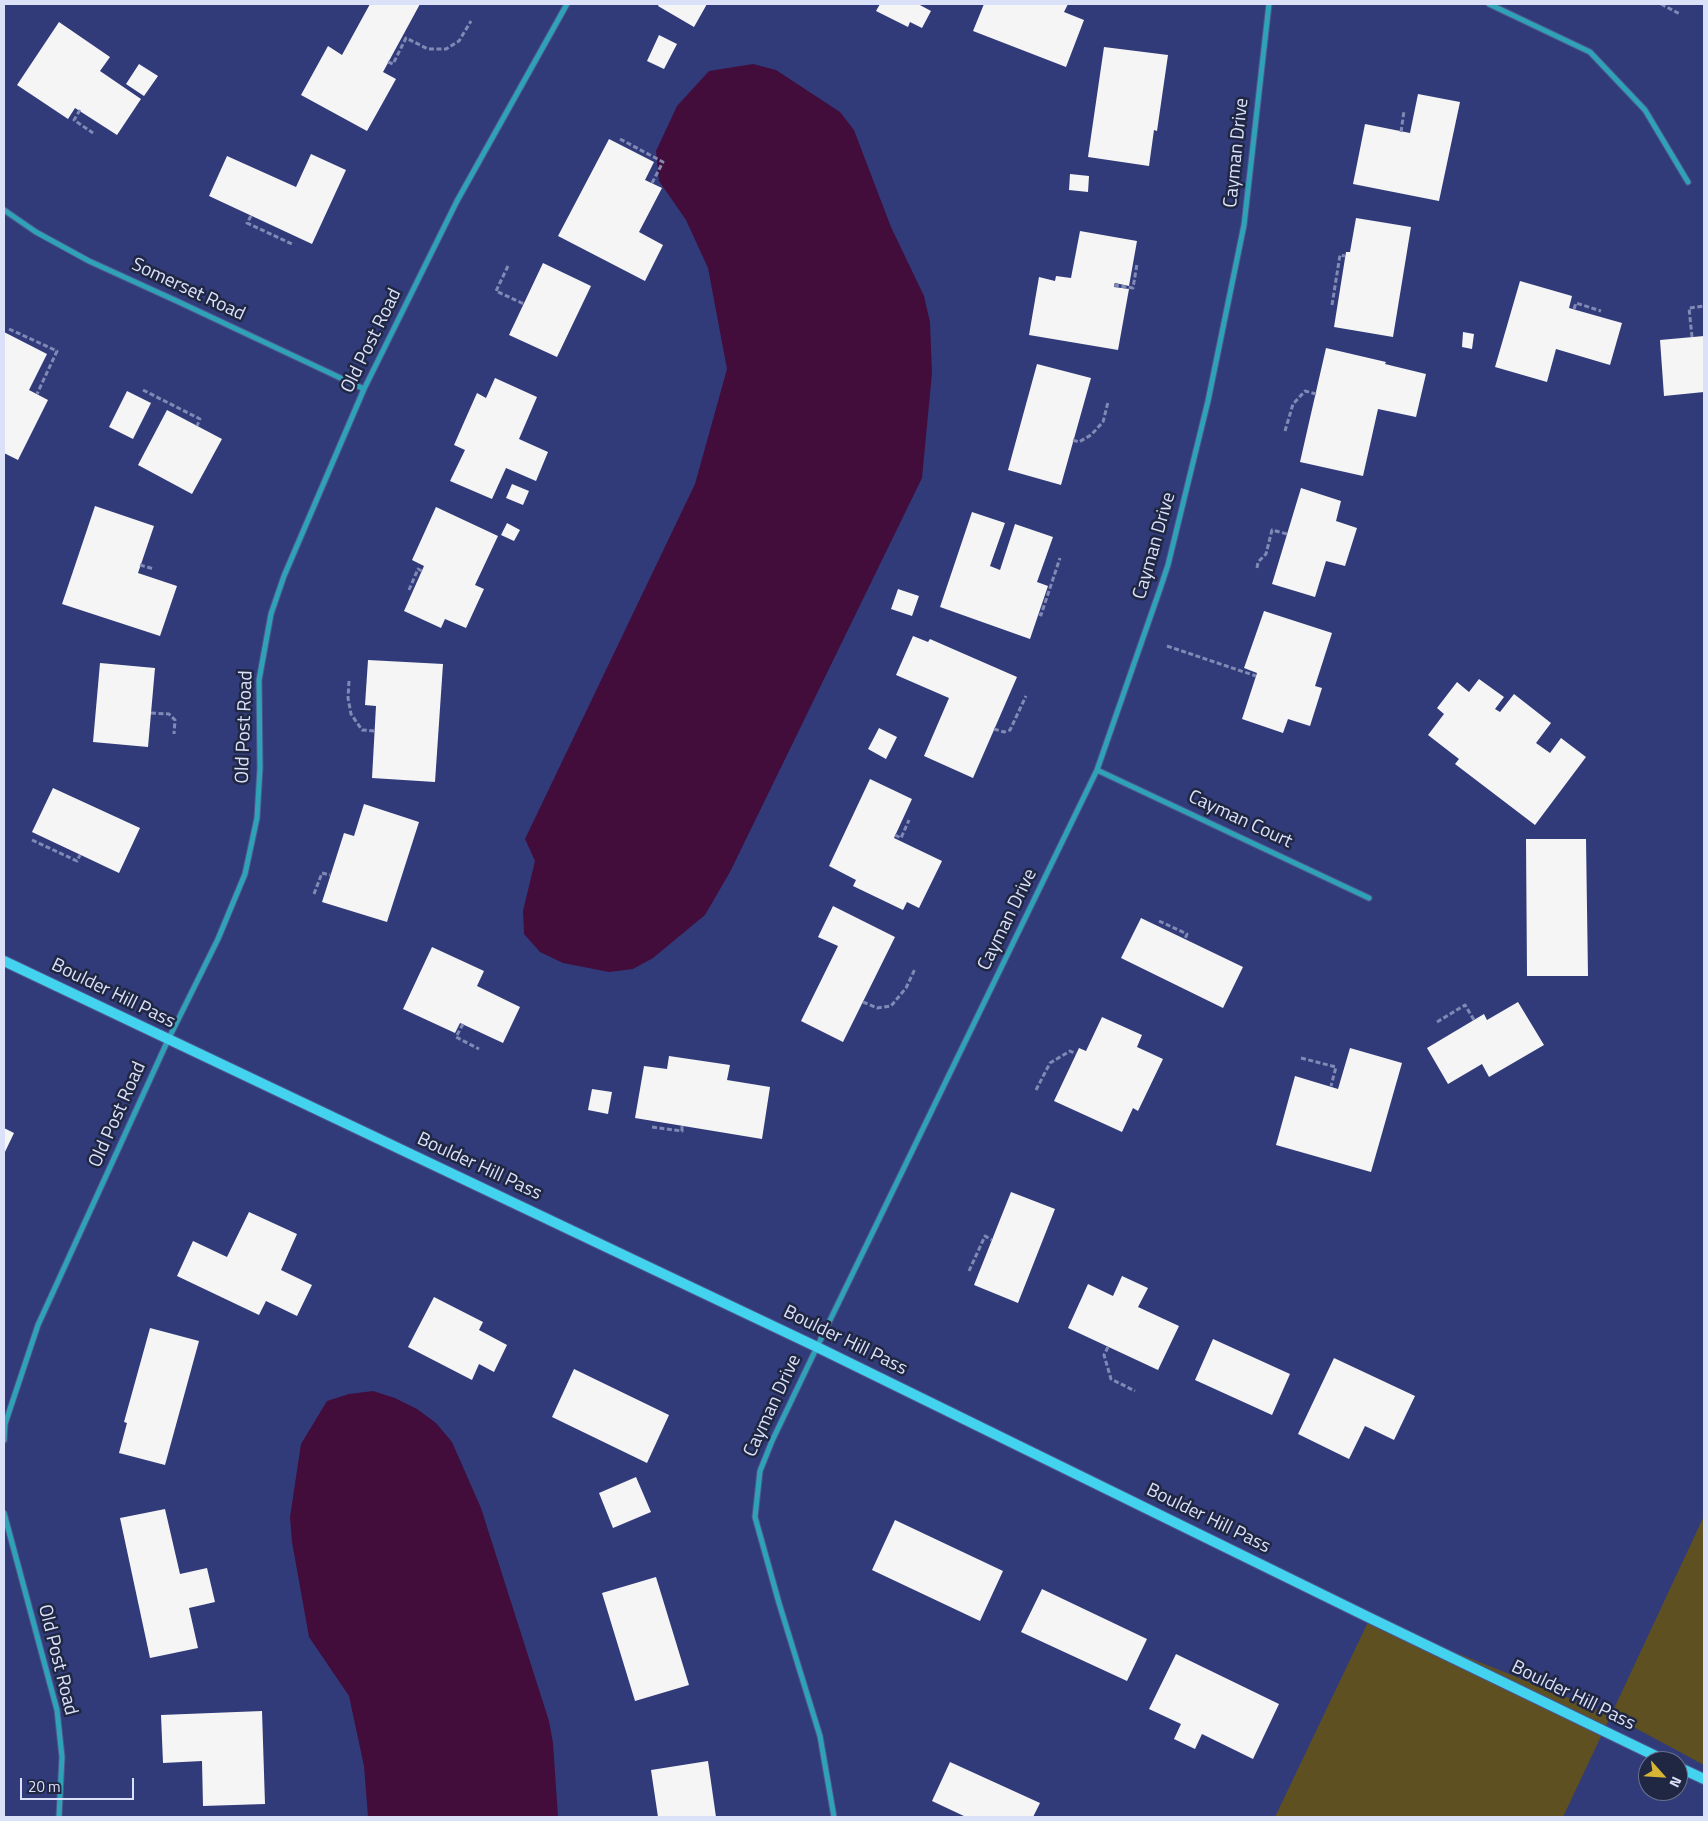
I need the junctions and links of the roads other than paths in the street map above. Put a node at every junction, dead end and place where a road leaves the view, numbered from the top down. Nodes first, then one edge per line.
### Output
1 (567, 4) edge
2 (1269, 4) edge
3 (1489, 4) edge
4 (1688, 182) dead end
5 (4, 210) edge
6 (364, 389) junction
7 (1097, 770) junction
8 (1369, 898) dead end
9 (4, 961) edge
10 (168, 1040) junction
11 (817, 1347) junction
12 (4, 1440) edge
13 (4, 1513) edge
14 (1645, 1751) edge
15 (1688, 1772) edge
16 (1704, 1779) edge
17 (59, 1817) edge
18 (834, 1817) edge

1 - 6 street, Old Post Road
2 - 7 street, Cayman Drive
3 - 4 street
5 - 6 street, Somerset Road
6 - 10 street, Old Post Road
7 - 8 street, Cayman Court
7 - 11 street, Cayman Drive
9 - 10 street, Boulder Hill Pass
10 - 11 street, Boulder Hill Pass
10 - 12 street, Old Post Road
11 - 14 street, Boulder Hill Pass
11 - 18 street, Cayman Drive
13 - 17 street, Old Post Road
15 - 16 street

